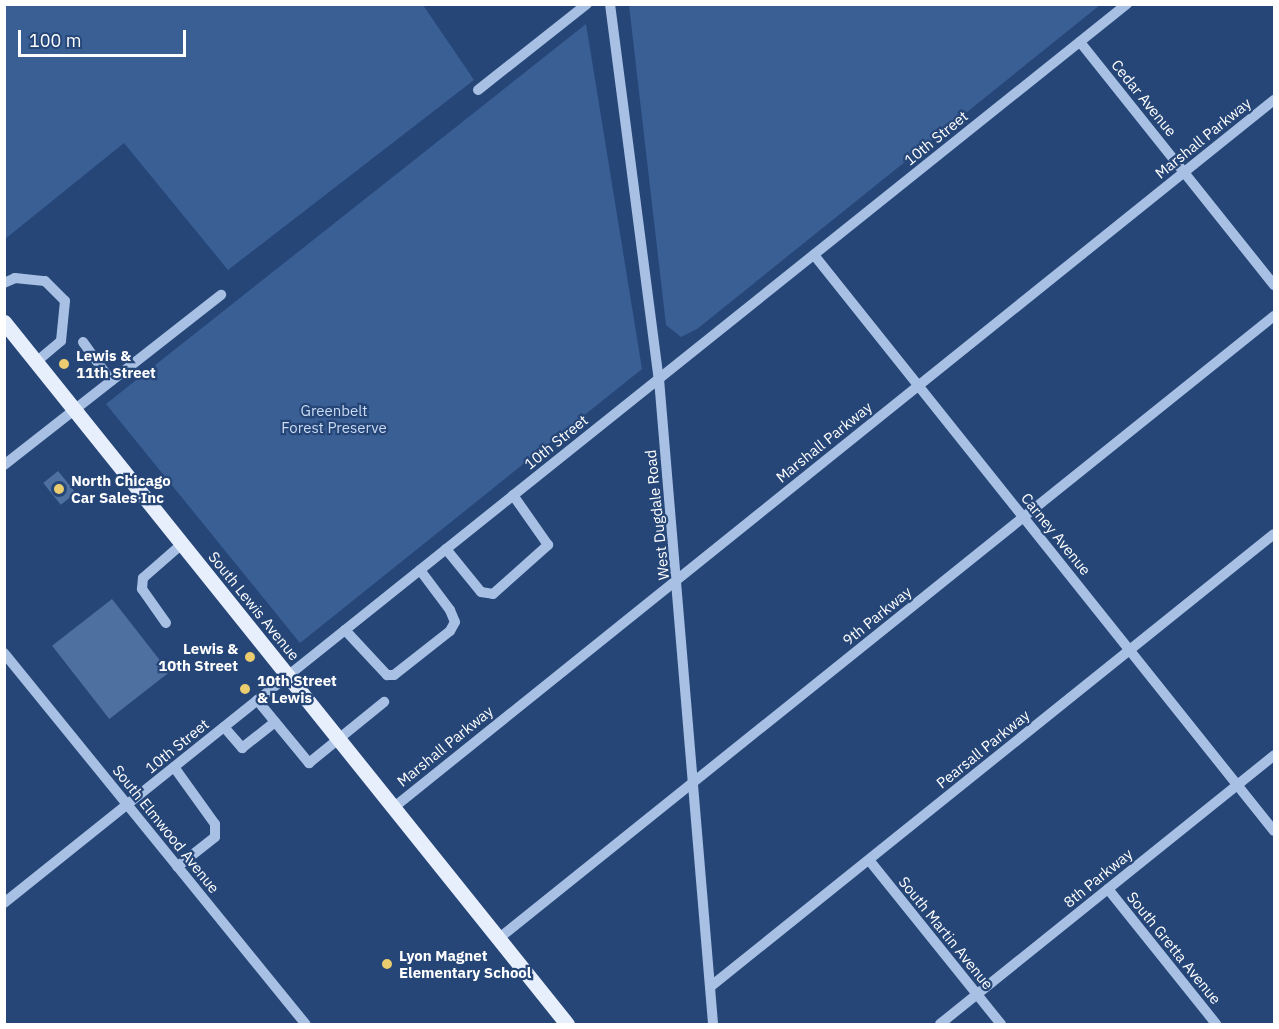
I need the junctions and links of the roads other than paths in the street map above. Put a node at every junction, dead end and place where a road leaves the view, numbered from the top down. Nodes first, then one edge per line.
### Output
1 (587, 4) edge
2 (610, 4) edge
3 (1127, 4) edge
4 (1080, 42) junction
5 (478, 90) dead end
6 (1275, 100) edge
7 (1184, 172) junction
8 (814, 255) junction
9 (4, 283) edge
10 (1275, 285) edge
11 (221, 295) dead end
12 (1275, 316) edge
13 (4, 322) edge
14 (82, 342) dead end
15 (36, 362) junction
16 (659, 379) junction
17 (111, 381) junction
18 (918, 386) junction
19 (75, 410) junction
20 (4, 465) edge
21 (513, 495) junction
22 (1024, 517) junction
23 (1275, 534) edge
24 (182, 544) junction
25 (446, 549) junction
26 (420, 570) junction
27 (679, 578) junction
28 (166, 622) dead end
29 (345, 630) junction
30 (1130, 650) junction
31 (4, 653) edge
32 (287, 676) junction
33 (257, 700) junction
34 (384, 702) dead end
35 (275, 722) junction
36 (224, 727) junction
37 (338, 740) junction
38 (1275, 755) edge
39 (174, 767) junction
40 (695, 781) junction
41 (1238, 785) junction
42 (127, 805) junction
43 (393, 808) junction
44 (1275, 831) edge
45 (868, 860) junction
46 (177, 867) junction
47 (1108, 889) junction
48 (4, 903) edge
49 (498, 939) junction
50 (710, 987) junction
51 (977, 995) junction
52 (305, 1024) edge
53 (567, 1024) edge
54 (713, 1024) edge
55 (940, 1024) edge
56 (1000, 1024) edge
57 (1216, 1024) edge

1 - 5 street
2 - 16 street, West Dugdale Road
3 - 4 street, 10th Street
4 - 7 street, Cedar Avenue
4 - 8 street, 10th Street
6 - 7 street, Marshall Parkway
7 - 10 street, Cedar Avenue
7 - 18 street, Marshall Parkway
8 - 16 street, 10th Street
8 - 18 street, Carney Avenue
9 - 15 street
11 - 17 street
12 - 22 street, 9th Parkway
13 - 15 main road, South Lewis Avenue
14 - 17 street
15 - 19 main road, South Lewis Avenue
16 - 21 street, 10th Street
16 - 27 street, West Dugdale Road
17 - 19 street
18 - 22 street, Carney Avenue
18 - 27 street, Marshall Parkway
19 - 20 street
19 - 24 main road, South Lewis Avenue
21 - 25 street, 10th Street
21 - 25 street
22 - 30 street, Carney Avenue
22 - 40 street, 9th Parkway
23 - 30 street, Pearsall Parkway
24 - 28 street
24 - 32 main road, South Lewis Avenue
25 - 26 street, 10th Street
26 - 29 street, 10th Street
26 - 29 street
27 - 40 street, West Dugdale Road
27 - 43 street, Marshall Parkway
29 - 32 street, 10th Street
30 - 41 street, Carney Avenue
30 - 45 street, Pearsall Parkway
31 - 42 street, South Elmwood Avenue
32 - 33 street, 10th Street
32 - 37 main road, South Lewis Avenue
33 - 35 street
33 - 36 street, 10th Street
34 - 37 street
35 - 36 street
35 - 37 street
36 - 39 street, 10th Street
37 - 43 main road, South Lewis Avenue
38 - 41 street, 8th Parkway
39 - 42 street, 10th Street
39 - 46 street
40 - 49 street, 9th Parkway
40 - 50 street, West Dugdale Road
41 - 44 street, Carney Avenue
41 - 47 street, 8th Parkway
42 - 46 street, South Elmwood Avenue
42 - 48 street, 10th Street
43 - 49 main road, South Lewis Avenue
45 - 50 street, Pearsall Parkway
45 - 51 street, South Martin Avenue
46 - 52 street, South Elmwood Avenue
47 - 51 street, 8th Parkway
47 - 57 street, South Gretta Avenue
49 - 53 main road, South Lewis Avenue
50 - 54 street, West Dugdale Road
51 - 55 street, 8th Parkway
51 - 56 street, South Martin Avenue

